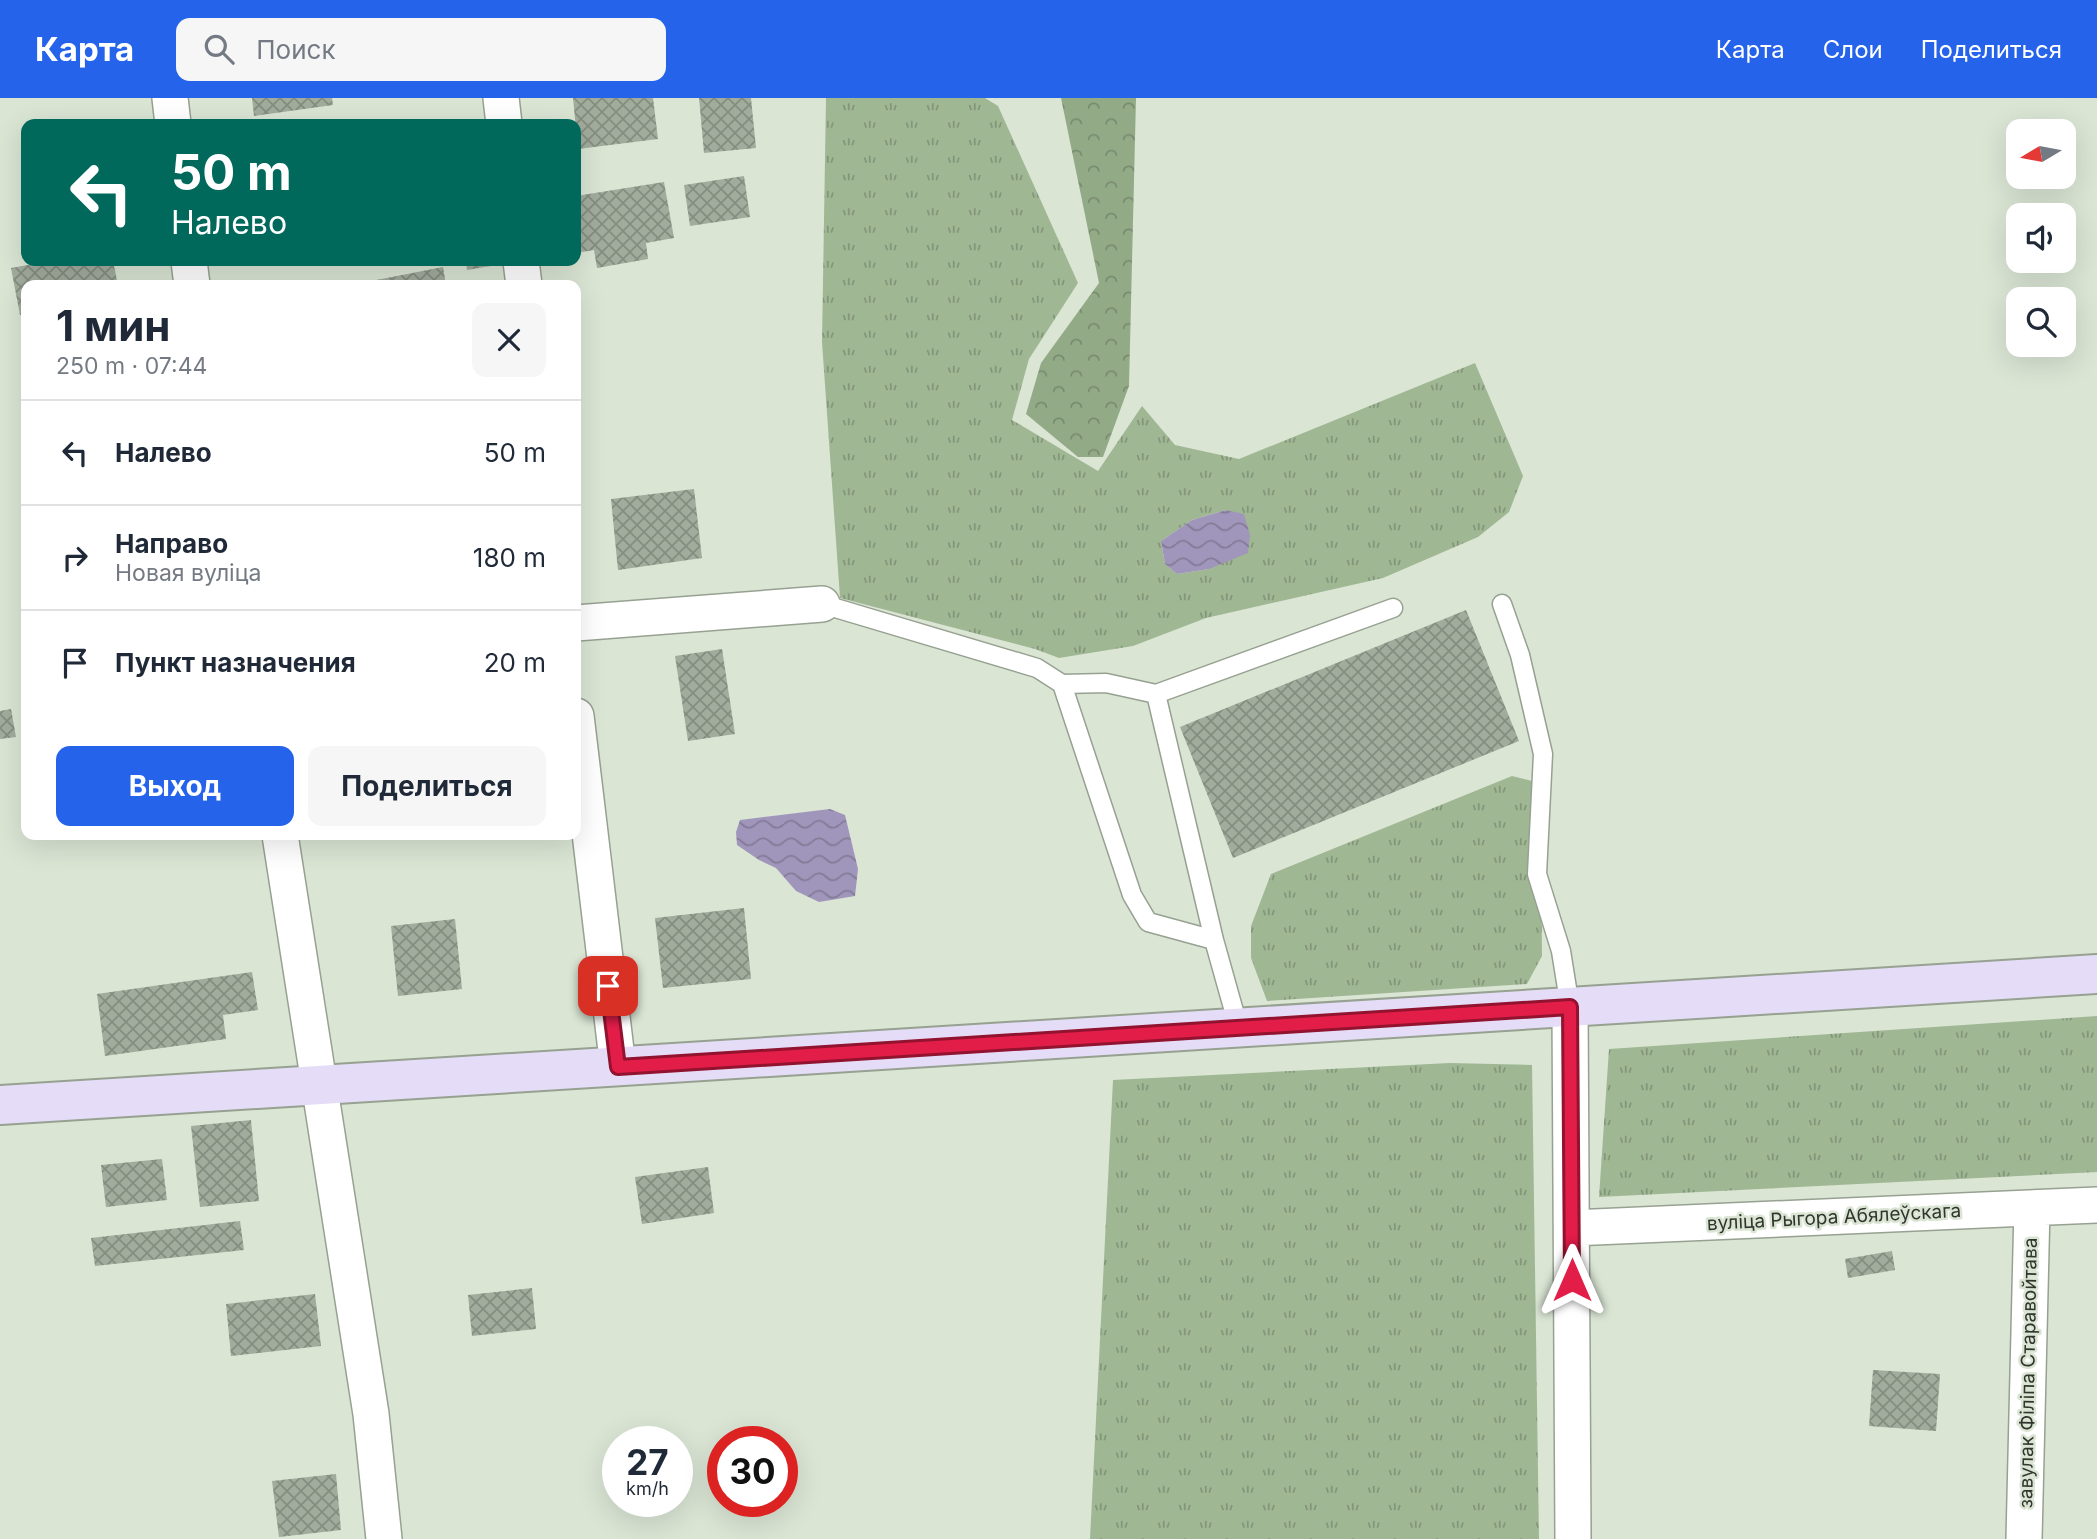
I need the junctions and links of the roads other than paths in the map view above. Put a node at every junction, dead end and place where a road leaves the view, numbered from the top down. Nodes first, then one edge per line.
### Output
1 (170, 98) edge
2 (501, 98) edge
3 (172, 119) edge
4 (504, 119) edge
5 (822, 604) joint
6 (1502, 604) dead end
7 (1393, 608) dead end
8 (581, 623) edge
9 (1062, 684) junction
10 (1156, 695) junction
11 (581, 758) edge
12 (280, 840) edge
13 (1214, 940) junction
14 (2097, 974) edge
15 (1570, 1007) junction
16 (1239, 1028) junction
17 (618, 1067) junction
18 (317, 1085) junction
19 (0, 1105) edge
20 (2097, 1205) edge
21 (2032, 1208) junction
22 (1572, 1228) junction
23 (384, 1539) edge
24 (1573, 1539) edge
25 (2024, 1539) edge

1 - 3 street
2 - 4 street
5 - 8 street
5 - 9 lane
6 - 15 lane
7 - 10 lane
9 - 10 lane
9 - 13 lane
10 - 13 lane
11 - 17 street
12 - 18 street
13 - 16 lane
14 - 15 street
15 - 16 street
15 - 22 street
16 - 17 street
17 - 18 street
18 - 19 street
18 - 23 street
20 - 21 street, вуліца Рыгора Абялеўскага
21 - 22 street, вуліца Рыгора Абялеўскага
21 - 25 street, завулак Філіпа Старавойтава
22 - 24 street

